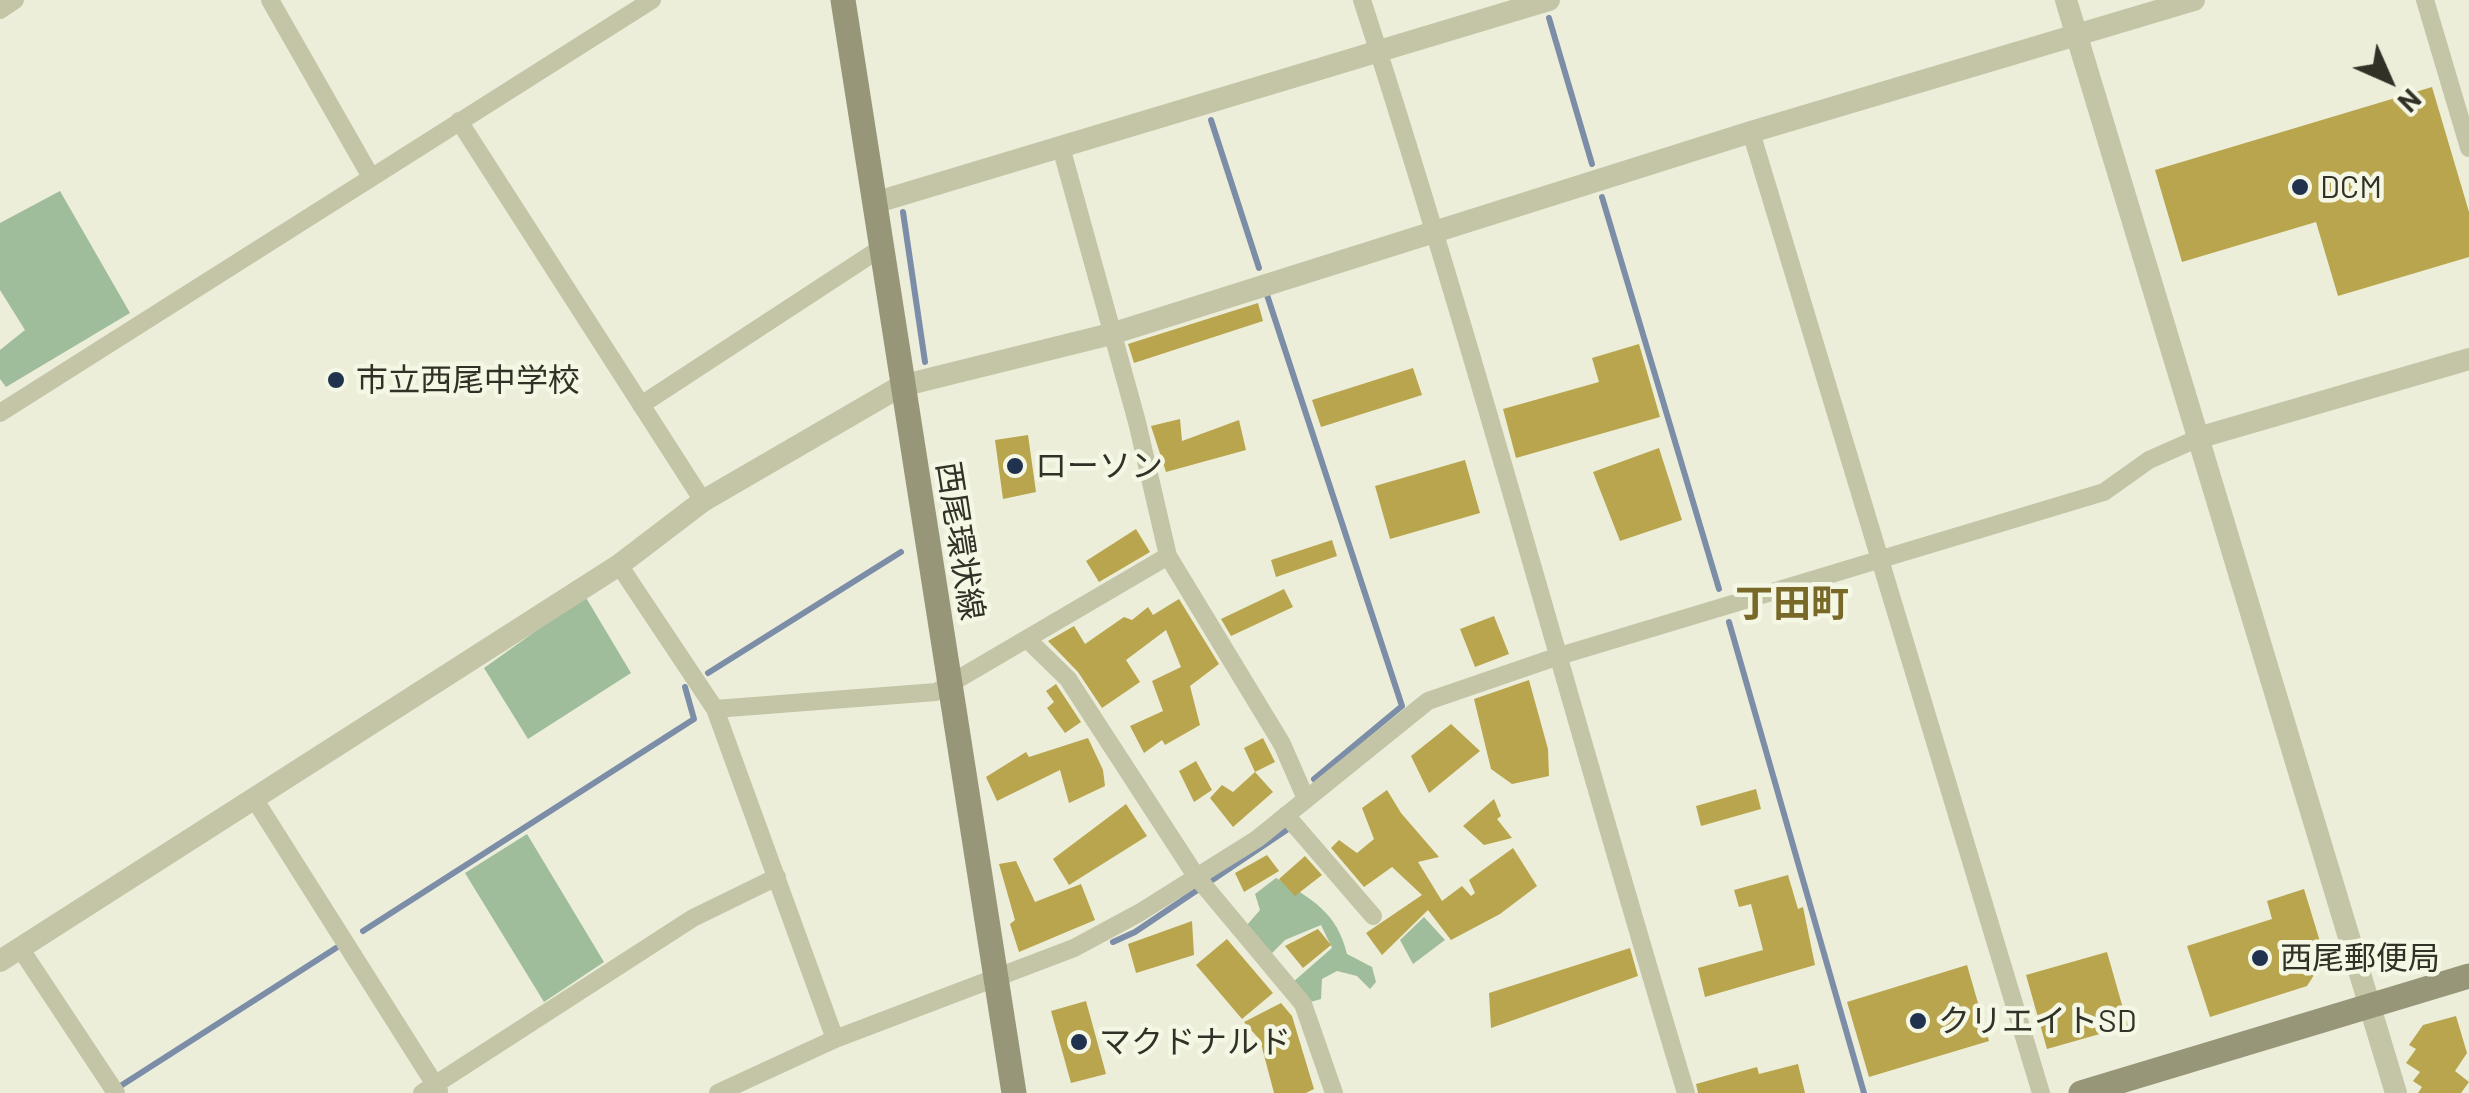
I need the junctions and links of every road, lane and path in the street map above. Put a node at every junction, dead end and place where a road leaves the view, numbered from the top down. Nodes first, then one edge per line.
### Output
1 (15, 0) edge
2 (270, 0) edge
3 (652, 0) edge
4 (843, 0) edge
5 (1362, 0) edge
6 (1549, 0) edge
7 (2066, 0) edge
8 (2194, 0) edge
9 (2425, 0) edge
10 (0, 10) edge
11 (2077, 35) junction
12 (1379, 52) junction
13 (459, 121) junction
14 (1751, 132) junction
15 (1060, 147) junction
16 (2469, 148) edge
17 (371, 177) junction
18 (874, 203) junction
19 (1435, 230) junction
20 (880, 248) junction
21 (1111, 334) junction
22 (2469, 359) edge
23 (901, 386) junction
24 (641, 405) junction
25 (2, 409) edge
26 (2201, 437) junction
27 (703, 501) junction
28 (1168, 556) junction
29 (1880, 559) junction
30 (619, 565) junction
31 (1027, 639) junction
32 (1556, 658) junction
33 (950, 683) junction
34 (715, 709) junction
35 (1306, 799) junction
36 (255, 800) junction
37 (1286, 816) junction
38 (777, 877) junction
39 (1203, 885) junction
40 (1373, 916) dead end
41 (10, 955) edge
42 (2469, 976) edge
43 (995, 978) junction
44 (2370, 1007) junction
45 (836, 1039) junction
46 (432, 1090) edge
47 (116, 1093) edge
48 (718, 1093) edge
49 (1014, 1093) edge
50 (1334, 1093) edge
51 (1686, 1093) edge
52 (2041, 1093) edge
53 (2081, 1093) edge
54 (2396, 1093) edge

1 - 10 street
2 - 17 street
3 - 13 street
4 - 18 main road, 西尾環状線
5 - 12 street
6 - 12 street
7 - 11 street
8 - 11 street
9 - 16 street
11 - 14 street
11 - 26 street
12 - 15 street
12 - 19 street
13 - 17 street
13 - 24 street
14 - 19 street
14 - 29 street
15 - 18 street
15 - 21 street
17 - 25 street
18 - 20 main road, 西尾環状線
19 - 21 street
19 - 32 street
20 - 23 main road, 西尾環状線
20 - 24 street
21 - 23 street
21 - 28 street
22 - 26 street
23 - 27 street
23 - 33 main road, 西尾環状線
24 - 27 street
26 - 29 street
26 - 44 street
27 - 30 street
28 - 31 street
28 - 35 street
29 - 32 street
29 - 52 street
30 - 34 street
30 - 36 street
31 - 33 street
31 - 39 street
32 - 35 street
32 - 51 street
33 - 34 street
33 - 43 main road, 西尾環状線
34 - 38 street
35 - 37 street
36 - 41 street
36 - 46 street
37 - 39 street
37 - 40 street
38 - 45 street
38 - 46 street
39 - 43 street
39 - 50 street
41 - 47 street
42 - 44 main road
43 - 45 street
43 - 49 main road, 西尾環状線
44 - 53 main road
44 - 54 street
45 - 48 street

